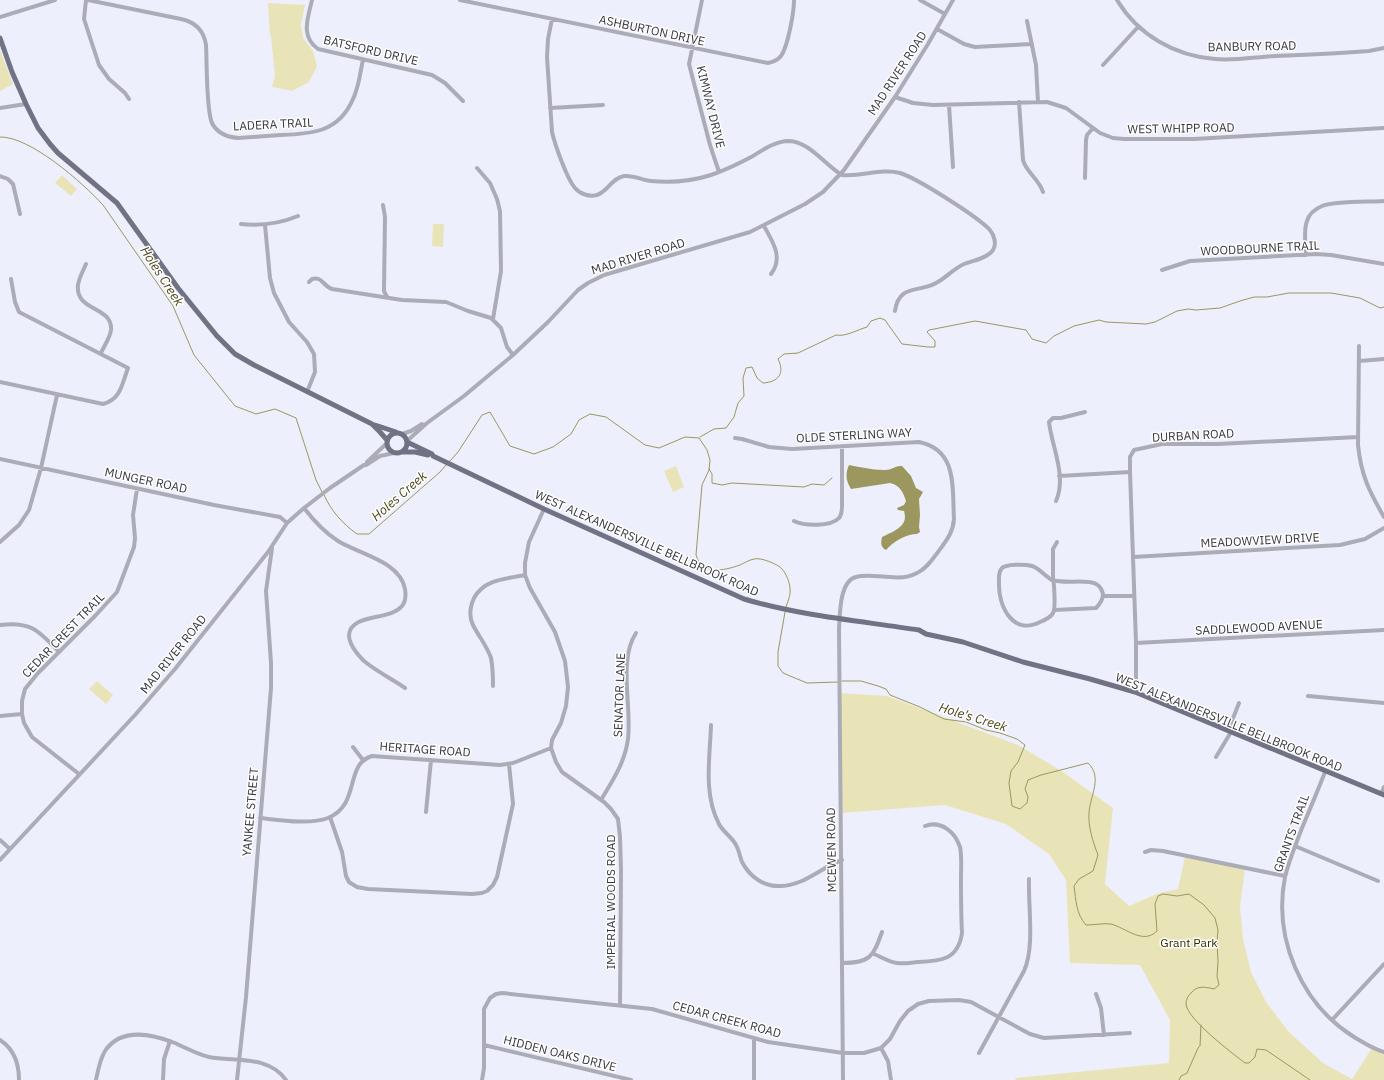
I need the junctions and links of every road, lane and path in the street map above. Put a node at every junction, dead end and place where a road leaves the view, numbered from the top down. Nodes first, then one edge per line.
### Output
1 (55, 0) edge
2 (87, 0) edge
3 (312, 0) edge
4 (460, 0) edge
5 (702, 0) edge
6 (794, 0) edge
7 (920, 0) edge
8 (953, 0) edge
9 (1117, 0) edge
10 (945, 14) junction
11 (0, 17) edge
12 (552, 19) junction
13 (1027, 21) dead end
14 (1138, 27) junction
15 (937, 29) junction
16 (0, 38) edge
17 (1032, 44) junction
18 (692, 48) junction
19 (1384, 48) edge
20 (363, 60) junction
21 (1103, 65) dead end
22 (895, 97) junction
23 (129, 99) dead end
24 (463, 101) dead end
25 (1019, 102) junction
26 (1038, 102) junction
27 (26, 104) junction
28 (602, 105) dead end
29 (949, 105) junction
30 (0, 108) edge
31 (550, 108) junction
32 (1093, 128) junction
33 (1384, 128) edge
34 (953, 167) dead end
35 (477, 168) dead end
36 (719, 172) junction
37 (840, 174) junction
38 (0, 176) edge
39 (1085, 178) dead end
40 (1043, 192) dead end
41 (1384, 201) edge
42 (384, 205) dead end
43 (20, 214) dead end
44 (298, 216) dead end
45 (242, 224) dead end
46 (265, 226) junction
47 (764, 226) junction
48 (1306, 255) junction
49 (86, 264) dead end
50 (1384, 264) edge
51 (1162, 270) dead end
52 (771, 274) dead end
53 (11, 279) dead end
54 (309, 282) dead end
55 (387, 297) junction
56 (895, 311) dead end
57 (492, 319) junction
58 (1359, 346) dead end
59 (101, 353) junction
60 (513, 355) junction
61 (1384, 358) edge
62 (1358, 361) junction
63 (0, 382) edge
64 (307, 392) junction
65 (57, 395) junction
66 (1085, 412) dead end
67 (427, 423) junction
68 (372, 424) junction
69 (400, 433) junction
70 (735, 438) dead end
71 (1358, 438) junction
72 (387, 442) junction
73 (407, 442) junction
74 (842, 446) junction
75 (403, 452) junction
76 (394, 453) junction
77 (433, 456) junction
78 (0, 459) edge
79 (364, 465) junction
80 (41, 468) junction
81 (1130, 472) junction
82 (1059, 476) junction
83 (137, 489) junction
84 (1056, 502) dead end
85 (304, 508) junction
86 (544, 509) junction
87 (1384, 517) edge
88 (794, 521) dead end
89 (287, 523) junction
90 (1384, 528) edge
91 (0, 542) edge
92 (1057, 542) dead end
93 (272, 546) junction
94 (1133, 557) junction
95 (526, 575) junction
96 (1054, 580) junction
97 (1103, 596) junction
98 (1134, 596) junction
99 (1054, 610) junction
100 (840, 619) junction
101 (0, 625) edge
102 (1384, 630) edge
103 (636, 633) dead end
104 (1136, 643) junction
105 (59, 652) junction
106 (492, 686) dead end
107 (405, 688) dead end
108 (1134, 692) junction
109 (1308, 696) dead end
110 (1239, 703) dead end
111 (1384, 703) edge
112 (22, 714) junction
113 (0, 716) edge
114 (710, 725) dead end
115 (1229, 731) junction
116 (353, 747) dead end
117 (551, 748) junction
118 (1216, 757) dead end
119 (363, 760) junction
120 (431, 760) junction
121 (509, 764) junction
122 (1325, 772) junction
123 (79, 774) junction
124 (1384, 787) edge
125 (1383, 794) edge
126 (601, 800) junction
127 (426, 812) dead end
128 (330, 817) junction
129 (260, 818) junction
130 (925, 826) dead end
131 (0, 840) edge
132 (1295, 846) junction
133 (10, 849) junction
134 (1145, 852) dead end
135 (0, 860) edge
136 (842, 860) junction
137 (1285, 876) junction
138 (1028, 879) dead end
139 (1378, 881) dead end
140 (882, 932) dead end
141 (874, 954) junction
142 (842, 964) junction
143 (1384, 964) edge
144 (1096, 994) dead end
145 (620, 1005) junction
146 (999, 1017) junction
147 (1332, 1020) junction
148 (1130, 1033) dead end
149 (1104, 1035) junction
150 (754, 1038) junction
151 (0, 1040) edge
152 (170, 1041) junction
153 (484, 1045) junction
154 (881, 1048) junction
155 (1384, 1052) edge
156 (843, 1053) junction
157 (979, 1053) dead end
158 (239, 1060) junction
159 (19, 1080) edge
160 (96, 1080) edge
161 (162, 1080) edge
162 (237, 1080) edge
163 (286, 1080) edge
164 (482, 1080) edge
165 (631, 1080) edge
166 (754, 1080) edge
167 (843, 1080) edge
168 (891, 1080) edge

1 - 11 street
2 - 20 street, LADERA TRAIL
2 - 23 street
3 - 20 street, BATSFORD DRIVE
4 - 12 street, ASHBURTON DRIVE
5 - 18 street, KIMWAY DRIVE
6 - 18 street, ASHBURTON DRIVE
7 - 10 street
8 - 10 street, MAD RIVER ROAD
9 - 14 street, BANBURY ROAD
10 - 15 street, MAD RIVER ROAD
12 - 18 street, ASHBURTON DRIVE
12 - 31 street
13 - 17 street
14 - 19 street, BANBURY ROAD
14 - 21 street
15 - 17 street
15 - 22 street, MAD RIVER ROAD
16 - 27 main road
17 - 26 street
18 - 36 street, KIMWAY DRIVE
20 - 24 street, BATSFORD DRIVE
22 - 29 street, WEST WHIPP ROAD
22 - 37 street, MAD RIVER ROAD
25 - 26 street, WEST WHIPP ROAD
25 - 29 street, WEST WHIPP ROAD
25 - 40 street
26 - 32 street, WEST WHIPP ROAD
27 - 30 street
27 - 64 main road
28 - 31 street
29 - 34 street
31 - 36 street
32 - 33 street, WEST WHIPP ROAD
32 - 39 street
35 - 57 street
36 - 37 street
37 - 47 street, MAD RIVER ROAD
37 - 56 street
38 - 43 street
41 - 48 street
42 - 55 street
44 - 46 street
45 - 46 street
46 - 64 street
47 - 52 street
47 - 60 street, MAD RIVER ROAD
48 - 50 street, WOODBOURNE TRAIL
48 - 51 street, WOODBOURNE TRAIL
49 - 59 street
53 - 59 street
54 - 55 street
55 - 57 street
57 - 60 street
58 - 62 street
59 - 65 street
60 - 67 street, MAD RIVER ROAD
61 - 62 street
62 - 71 street
63 - 65 street
64 - 68 main road
65 - 80 street
66 - 82 street
67 - 69 street, MAD RIVER ROAD
67 - 73 street, MAD RIVER ROAD
68 - 69 main road
68 - 72 main road
69 - 72 main road
69 - 73 main road, WEST ALEXANDERSVILLE BELLBROOK ROAD
70 - 74 street, OLDE STERLING WAY
71 - 81 street, DURBAN ROAD
71 - 87 street
72 - 76 main road
72 - 79 street, MAD RIVER ROAD
73 - 75 main road
73 - 77 main road, WEST ALEXANDERSVILLE BELLBROOK ROAD
74 - 88 street
74 - 100 street, OLDE STERLING WAY
75 - 76 main road, WEST ALEXANDERSVILLE BELLBROOK ROAD
75 - 77 main road, WEST ALEXANDERSVILLE BELLBROOK ROAD
76 - 79 street, MAD RIVER ROAD
77 - 86 main road, WEST ALEXANDERSVILLE BELLBROOK ROAD
78 - 80 street, MUNGER ROAD
79 - 85 street, MAD RIVER ROAD
80 - 83 street, MUNGER ROAD
80 - 91 street
81 - 82 street
81 - 94 street, DURBAN ROAD
82 - 84 street
83 - 89 street, MUNGER ROAD
83 - 105 street, CEDAR CREST TRAIL
85 - 89 street, MAD RIVER ROAD
85 - 107 street
86 - 95 street
86 - 100 main road, WEST ALEXANDERSVILLE BELLBROOK ROAD
89 - 93 street, MAD RIVER ROAD
90 - 94 street, MEADOWVIEW DRIVE
92 - 96 street
93 - 123 street, MAD RIVER ROAD
93 - 129 street, YANKEE STREET
94 - 98 street, DURBAN ROAD
95 - 106 street
95 - 117 street
96 - 97 street
96 - 99 street
96 - 99 street
97 - 98 street
97 - 99 street
98 - 104 street, DURBAN ROAD
100 - 108 main road, WEST ALEXANDERSVILLE BELLBROOK ROAD
100 - 136 street, MCEWEN ROAD
101 - 105 street
102 - 104 street, SADDLEWOOD AVENUE
103 - 126 street, SENATOR LANE
104 - 108 street, DURBAN ROAD
105 - 112 street, CEDAR CREST TRAIL
108 - 115 main road, WEST ALEXANDERSVILLE BELLBROOK ROAD
109 - 111 street
110 - 115 street
112 - 113 street
112 - 123 street, CEDAR CREST TRAIL
114 - 136 street
115 - 118 street
115 - 122 main road, WEST ALEXANDERSVILLE BELLBROOK ROAD
116 - 119 street
117 - 121 street, HERITAGE ROAD
117 - 126 street, IMPERIAL WOODS ROAD
119 - 120 street, HERITAGE ROAD
119 - 128 street, HERITAGE ROAD
120 - 121 street, HERITAGE ROAD
120 - 127 street
121 - 128 street
122 - 125 main road, WEST ALEXANDERSVILLE BELLBROOK ROAD
122 - 132 street, GRANTS TRAIL
123 - 133 street, MAD RIVER ROAD
124 - 125 street
126 - 145 street, IMPERIAL WOODS ROAD
128 - 129 street, HERITAGE ROAD
129 - 158 street, YANKEE STREET
130 - 141 street
131 - 133 street
132 - 137 street, GRANTS TRAIL
132 - 139 street
133 - 135 street, MAD RIVER ROAD
134 - 137 street
136 - 142 street, MCEWEN ROAD
137 - 147 street, GRANTS TRAIL
138 - 146 street
140 - 141 street
141 - 142 street
142 - 156 street, MCEWEN ROAD
143 - 147 street
144 - 149 street
145 - 150 street, CEDAR CREEK ROAD
145 - 153 street, CEDAR CREEK ROAD
146 - 149 street
146 - 154 street
146 - 157 street
147 - 155 street, GRANTS TRAIL
148 - 149 street
150 - 156 street, CEDAR CREEK ROAD
150 - 166 street
151 - 159 street
152 - 158 street
152 - 160 street
152 - 161 street
153 - 164 street, CEDAR CREEK ROAD
153 - 165 street, HIDDEN OAKS DRIVE
154 - 156 street, CEDAR CREEK ROAD
154 - 168 street
156 - 167 street, MCEWEN ROAD
158 - 162 street, YANKEE STREET
158 - 163 street

